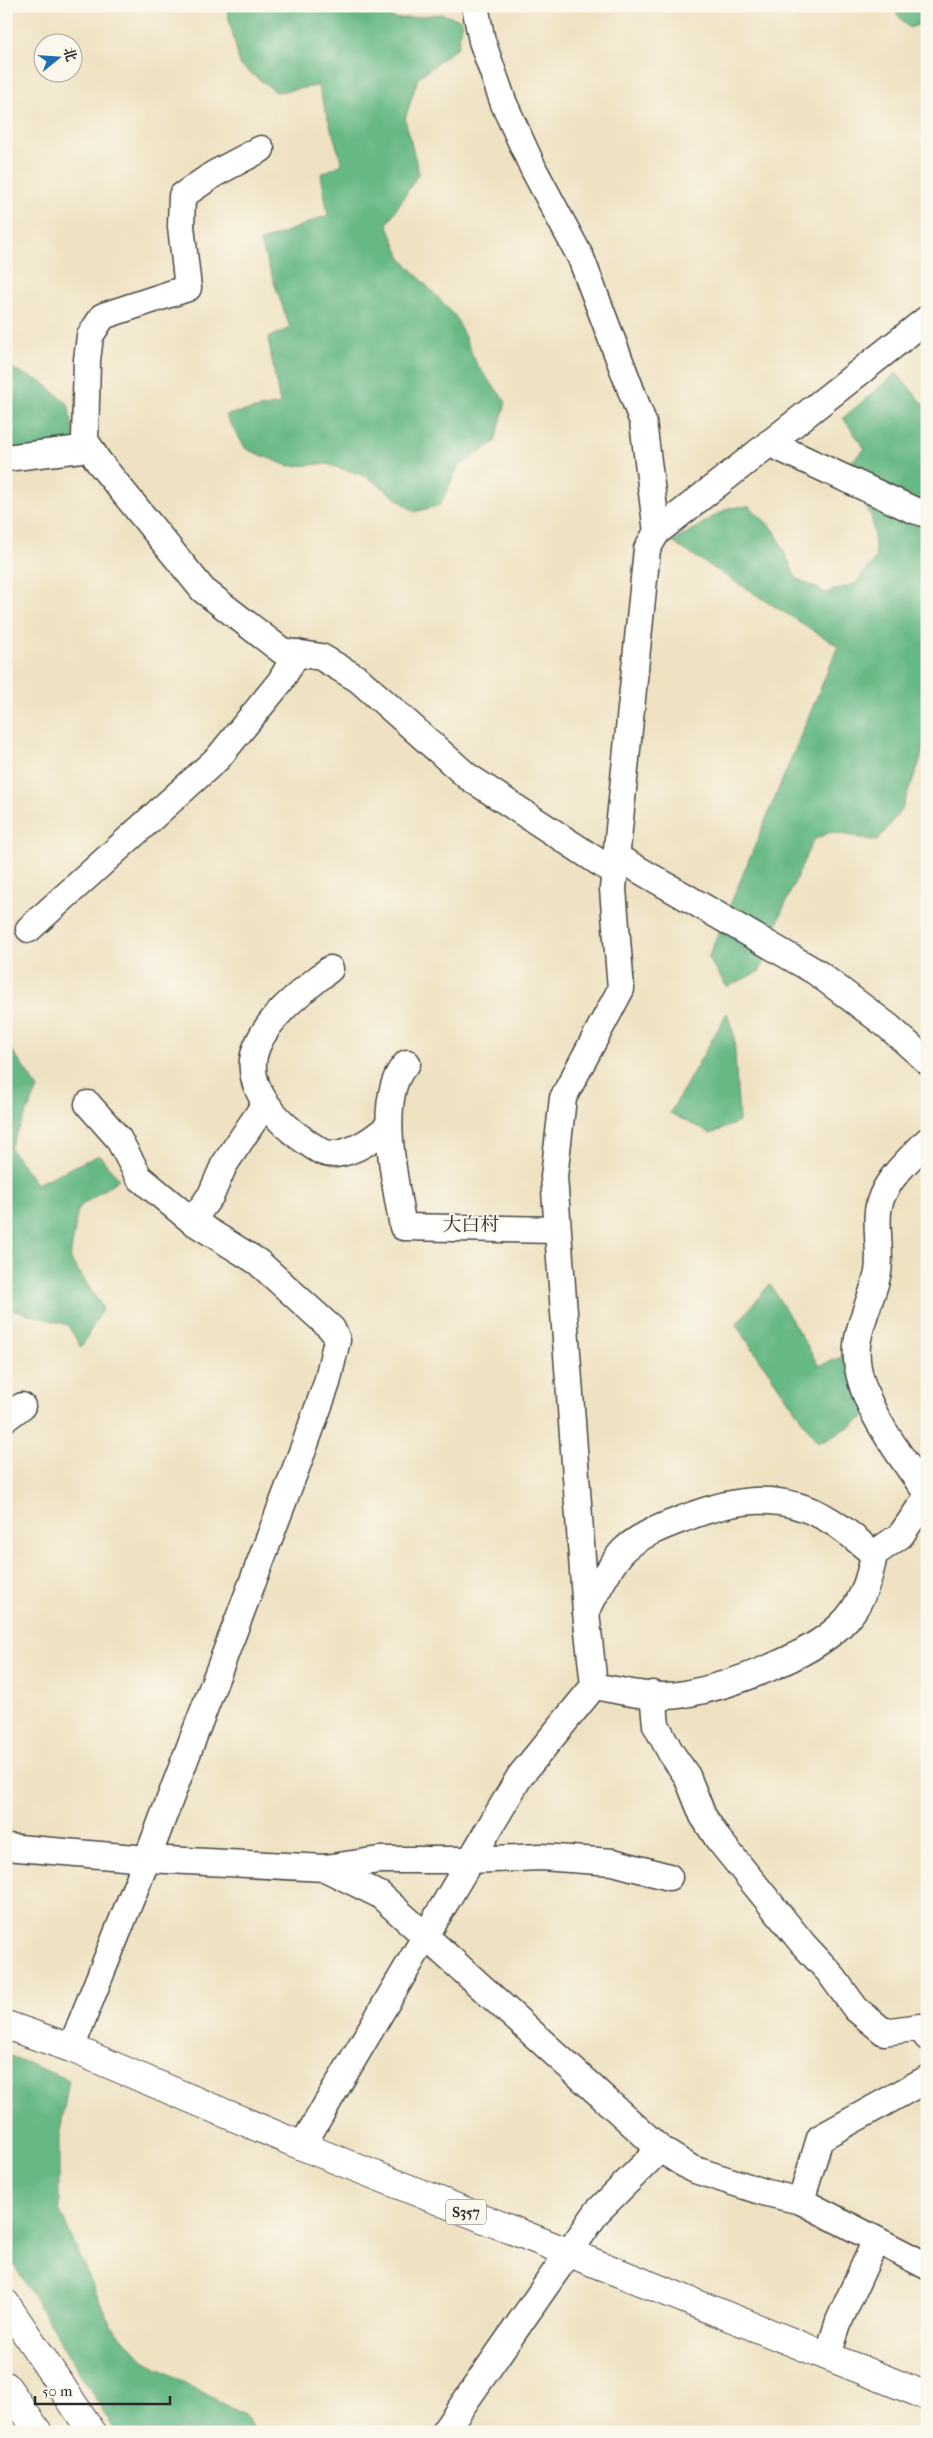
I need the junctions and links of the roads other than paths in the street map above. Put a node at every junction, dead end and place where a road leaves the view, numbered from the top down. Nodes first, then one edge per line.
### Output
1 (475, 6) edge
2 (262, 149) dead end
3 (927, 319) edge
4 (769, 444) junction
5 (90, 448) junction
6 (6, 458) edge
7 (927, 514) edge
8 (657, 532) junction
9 (297, 653) junction
10 (614, 864) junction
11 (29, 929) dead end
12 (330, 969) dead end
13 (927, 1061) edge
14 (407, 1063) dead end
15 (88, 1104) dead end
16 (265, 1104) junction
17 (389, 1126) junction
18 (927, 1141) edge
19 (192, 1220) junction
20 (557, 1230) junction
21 (927, 1493) edge
22 (927, 1497) edge
23 (874, 1554) junction
24 (586, 1612) junction
25 (594, 1686) junction
26 (652, 1694) junction
27 (6, 1848) edge
28 (147, 1859) junction
29 (471, 1860) junction
30 (325, 1868) junction
31 (669, 1877) dead end
32 (425, 1938) junction
33 (6, 2025) edge
34 (927, 2037) edge
35 (71, 2048) junction
36 (927, 2079) edge
37 (302, 2146) junction
38 (660, 2149) junction
39 (801, 2201) junction
40 (876, 2240) junction
41 (570, 2253) junction
42 (927, 2266) edge
43 (6, 2304) edge
44 (828, 2356) junction
45 (6, 2386) edge
46 (927, 2396) edge
47 (38, 2432) edge
48 (92, 2432) edge
49 (444, 2432) edge

1 - 8 street
2 - 5 street
3 - 4 street
4 - 7 street
4 - 8 street
5 - 6 street
5 - 9 street
8 - 10 street
9 - 10 street
9 - 11 street
10 - 13 street
10 - 20 street
12 - 16 street
14 - 17 street
15 - 19 street
16 - 17 street
16 - 19 street
17 - 20 street
18 - 21 street
19 - 28 street
20 - 24 street
22 - 23 street
23 - 24 street
23 - 26 street
24 - 25 street
25 - 26 street
25 - 29 street
26 - 34 street
27 - 28 street
28 - 30 street
28 - 35 street
29 - 30 street
29 - 31 street
29 - 32 street
30 - 32 street
32 - 37 street
32 - 38 street
33 - 35 main road, S357
35 - 37 main road, S357
36 - 39 street
37 - 41 main road, S357
38 - 39 street
38 - 41 street
39 - 40 street
40 - 42 street
40 - 44 street
41 - 44 main road, S357
41 - 49 street
43 - 48 main road
44 - 46 main road, S357
45 - 47 main road

